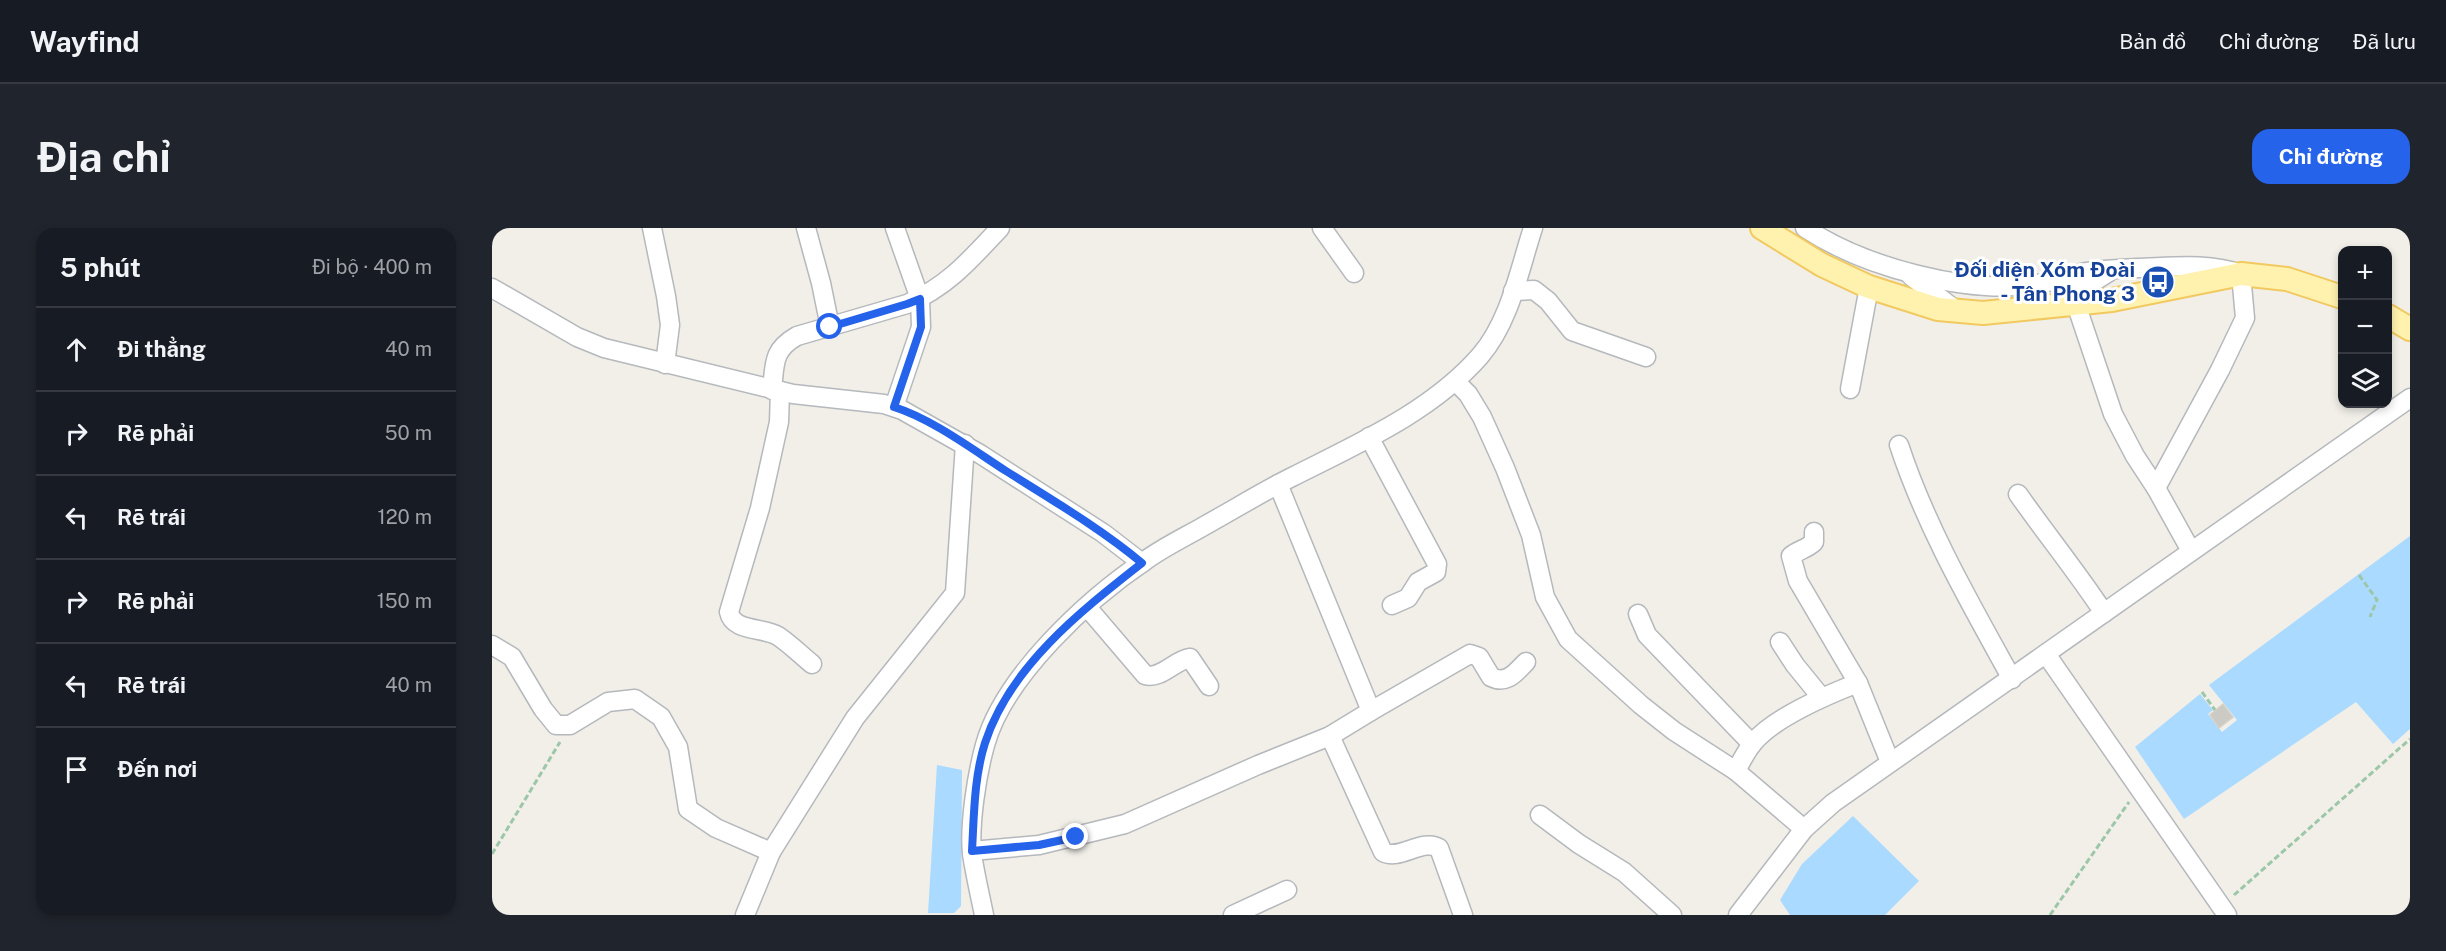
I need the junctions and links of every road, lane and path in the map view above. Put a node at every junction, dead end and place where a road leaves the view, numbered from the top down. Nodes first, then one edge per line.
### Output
1 (652, 228) edge
2 (806, 228) edge
3 (895, 228) edge
4 (1000, 228) edge
5 (1322, 228) edge
6 (1533, 228) edge
7 (1762, 228) edge
8 (1806, 228) edge
9 (2114, 270) junction
10 (1353, 273) dead end
11 (1908, 273) junction
12 (2241, 274) junction
13 (492, 288) edge
14 (1869, 288) junction
15 (1513, 291) junction
16 (2338, 295) edge
17 (920, 299) junction
18 (2066, 304) junction
19 (1957, 311) junction
20 (2392, 318) edge
21 (830, 327) junction
22 (2410, 328) edge
23 (1646, 357) dead end
24 (665, 364) junction
25 (1455, 381) junction
26 (1850, 389) dead end
27 (776, 390) junction
28 (2410, 398) edge
29 (894, 407) junction
30 (1370, 437) junction
31 (964, 444) junction
32 (1899, 445) dead end
33 (1278, 484) junction
34 (2156, 488) junction
35 (2018, 494) dead end
36 (1815, 532) dead end
37 (2191, 551) junction
38 (1142, 563) junction
39 (2359, 575) dead end
40 (1392, 605) dead end
41 (1087, 607) junction
42 (2104, 613) junction
43 (1638, 614) dead end
44 (2370, 617) dead end
45 (1780, 642) dead end
46 (492, 645) edge
47 (2046, 654) junction
48 (1526, 662) dead end
49 (812, 664) dead end
50 (2012, 679) junction
51 (1858, 683) junction
52 (1209, 686) dead end
53 (2202, 692) dead end
54 (1821, 697) junction
55 (2215, 710) dead end
56 (1371, 711) junction
57 (570, 725) junction
58 (1330, 736) junction
59 (2410, 739) edge
60 (1752, 744) junction
61 (1890, 762) junction
62 (1736, 771) junction
63 (2139, 788) junction
64 (1540, 815) dead end
65 (1804, 829) junction
66 (972, 851) junction
67 (771, 852) junction
68 (492, 854) edge
69 (1287, 890) dead end
70 (2224, 911) edge
71 (745, 915) edge
72 (984, 915) edge
73 (1233, 915) edge
74 (1463, 915) edge
75 (1672, 915) edge
76 (1738, 915) edge
77 (2050, 915) edge

1 - 24 street
2 - 21 street
3 - 17 street
4 - 17 street
5 - 10 street
6 - 15 street
7 - 14 main road
8 - 11 street
9 - 11 street
9 - 12 street
9 - 18 street
11 - 19 street
12 - 16 main road
12 - 18 main road
12 - 34 street
13 - 24 street
14 - 19 main road
14 - 26 street
15 - 23 street
15 - 25 street
17 - 21 street
17 - 29 street
18 - 19 main road
18 - 34 street
20 - 22 main road
21 - 27 street
24 - 27 street
25 - 30 street
25 - 62 street
27 - 29 street
27 - 49 street
28 - 37 street
29 - 31 street
30 - 33 street
30 - 40 street
31 - 38 street
31 - 67 street
32 - 50 street
33 - 38 street
33 - 56 street
34 - 37 street
35 - 42 street
36 - 51 street
37 - 42 street
38 - 41 street
39 - 44 path
41 - 52 street
41 - 66 street
42 - 47 street
43 - 60 street
45 - 54 street
46 - 57 street
47 - 50 street
47 - 63 street
48 - 56 street
50 - 61 street
51 - 54 street
51 - 61 street
53 - 55 path
54 - 60 street
56 - 58 street
57 - 67 street
57 - 68 path
58 - 66 street
58 - 74 street
59 - 70 path
60 - 62 street
61 - 65 street
62 - 65 street
63 - 70 street
63 - 77 path
64 - 75 street
65 - 76 street
66 - 72 street
67 - 71 street
69 - 73 street

